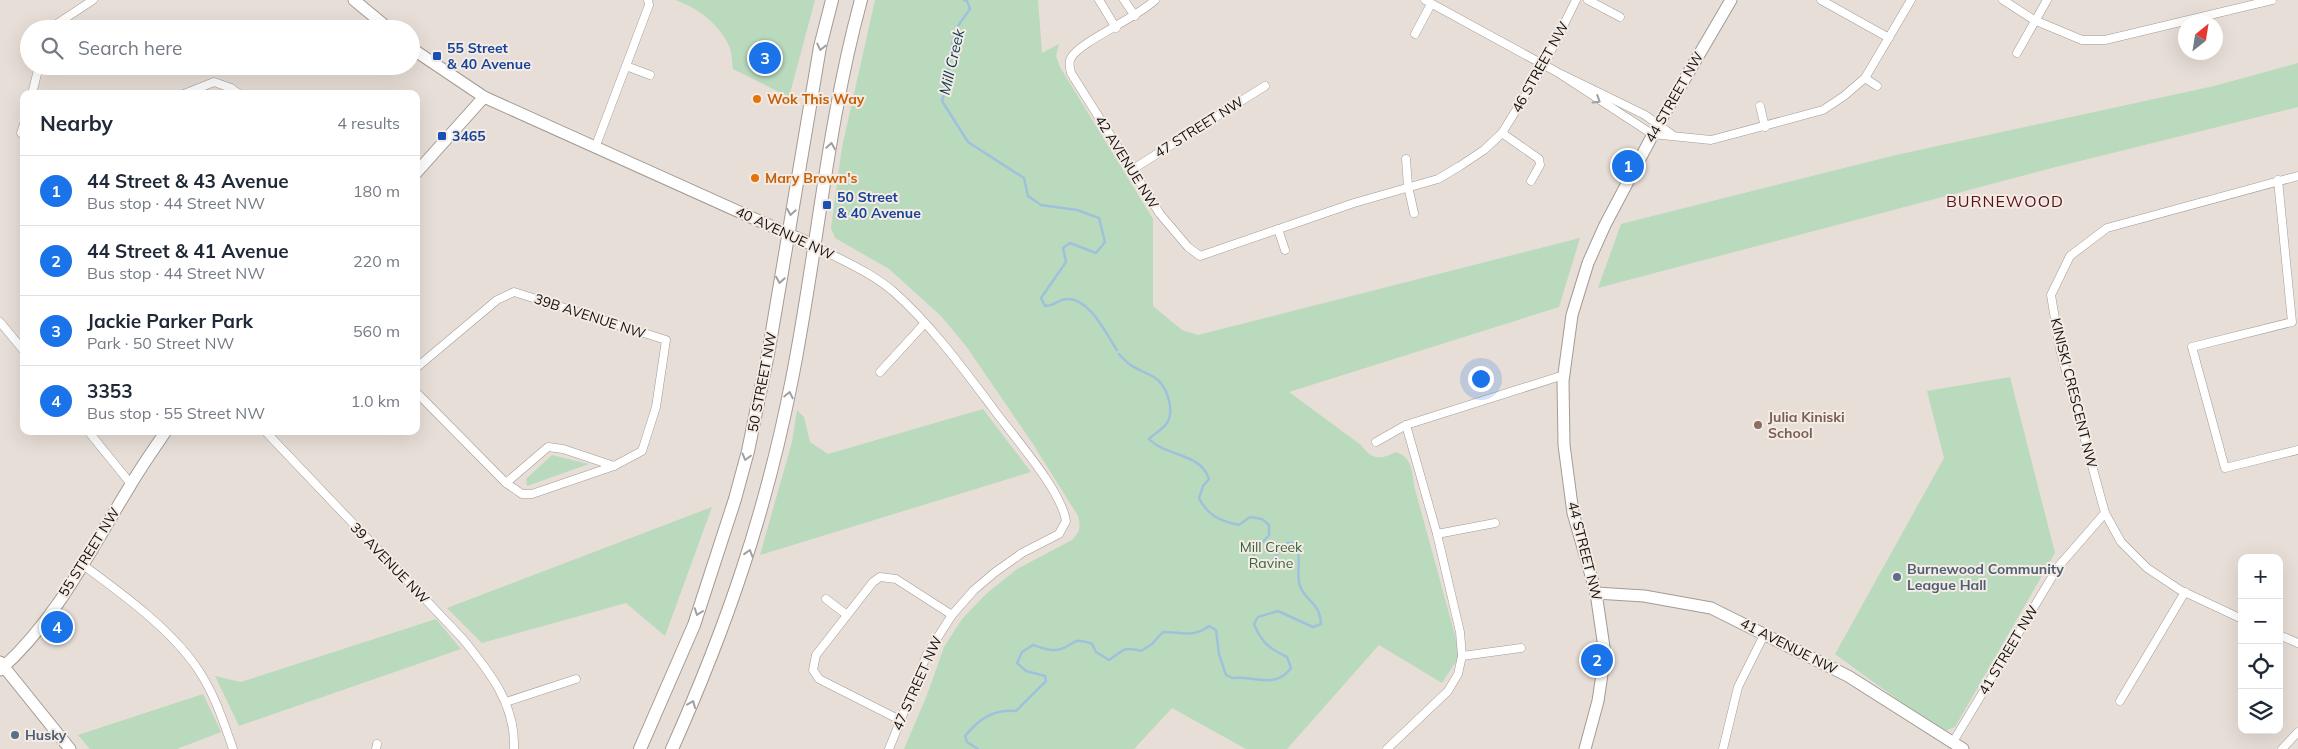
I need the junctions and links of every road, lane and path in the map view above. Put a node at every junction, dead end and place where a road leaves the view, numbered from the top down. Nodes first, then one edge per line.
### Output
1 (92, 0) edge
2 (354, 0) edge
3 (648, 0) edge
4 (832, 0) edge
5 (861, 0) edge
6 (1099, 0) edge
7 (1124, 0) edge
8 (1155, 0) edge
9 (1576, 0) edge
10 (1588, 0) edge
11 (1731, 0) edge
12 (1822, 0) edge
13 (1911, 0) edge
14 (2003, 0) edge
15 (2047, 0) edge
16 (2233, 0) edge
17 (2272, 0) edge
18 (1428, 2) edge
19 (2235, 10) junction
20 (1135, 16) junction
21 (1620, 17) dead end
22 (62, 20) edge
23 (377, 20) edge
24 (2034, 20) junction
25 (1116, 28) junction
26 (1415, 34) dead end
27 (1889, 38) junction
28 (2017, 53) dead end
29 (420, 54) edge
30 (1544, 65) junction
31 (626, 66) junction
32 (1557, 72) junction
33 (37, 75) edge
34 (650, 75) dead end
35 (1865, 78) junction
36 (1265, 86) dead end
37 (1877, 86) dead end
38 (33, 90) edge
39 (194, 90) edge
40 (234, 90) edge
41 (484, 97) junction
42 (1760, 106) dead end
43 (1658, 123) junction
44 (1765, 127) junction
45 (1502, 132) junction
46 (1652, 134) junction
47 (1671, 134) junction
48 (596, 148) junction
49 (1406, 159) dead end
50 (420, 169) edge
51 (1133, 169) junction
52 (2298, 176) edge
53 (2278, 180) junction
54 (1531, 181) dead end
55 (1408, 186) junction
56 (1414, 213) dead end
57 (1278, 229) junction
58 (788, 232) junction
59 (815, 246) junction
60 (1285, 250) dead end
61 (1200, 256) joint
62 (0, 322) edge
63 (925, 322) junction
64 (3, 332) edge
65 (20, 347) edge
66 (420, 365) edge
67 (880, 372) dead end
68 (1564, 375) junction
69 (420, 396) edge
70 (1406, 425) junction
71 (91, 435) edge
72 (163, 435) edge
73 (269, 435) edge
74 (1376, 442) dead end
75 (2298, 450) edge
76 (614, 466) junction
77 (506, 483) junction
78 (131, 484) junction
79 (2105, 513) junction
80 (1495, 523) dead end
81 (1065, 527) joint
82 (1437, 534) junction
83 (83, 565) junction
84 (2185, 592) junction
85 (1596, 593) junction
86 (826, 600) dead end
87 (847, 615) junction
88 (952, 615) junction
89 (2238, 616) edge
90 (1765, 633) junction
91 (2283, 637) edge
92 (2298, 643) edge
93 (1521, 648) dead end
94 (1462, 656) junction
95 (1, 666) edge
96 (576, 679) dead end
97 (2120, 701) dead end
98 (506, 702) junction
99 (900, 720) junction
100 (2298, 732) edge
101 (1394, 743) junction
102 (1958, 746) edge
103 (70, 749) edge
104 (233, 749) edge
105 (514, 749) edge
106 (640, 749) edge
107 (672, 749) edge
108 (889, 749) edge
109 (1387, 749) edge
110 (1403, 749) edge
111 (1585, 749) edge
112 (1723, 749) edge
113 (2282, 749) edge

1 - 22 street
2 - 23 street
3 - 31 street
4 -> 58 main road, 50 STREET NW
59 -> 5 main road, 50 STREET NW
6 - 25 street
7 - 20 street
8 - 20 street
9 - 30 street, 46 STREET NW
10 - 21 street
11 - 43 street, 44 STREET NW
12 - 27 street
13 - 27 street
14 - 24 street
15 - 24 street
16 - 19 street
17 - 19 street
18 - 26 street
18 - 30 street
19 - 24 street
20 - 25 street
24 - 28 street
25 - 51 street, 42 AVENUE NW
27 - 35 street
29 - 41 street, 40 AVENUE NW
30 - 32 street
30 - 45 street, 46 STREET NW
31 - 34 street
31 - 48 street
32 - 43 street
32 -> 46 street
33 - 38 street
35 - 37 street
35 - 44 street
36 - 51 street, 47 STREET NW
39 - 40 street
41 - 48 street, 40 AVENUE NW
41 - 50 street
42 - 44 street
43 - 46 street, 44 STREET NW
43 - 47 street
44 - 47 street
45 - 54 street
45 - 55 street, 46 STREET NW
46 - 47 street
46 - 68 street, 44 STREET NW
48 - 58 street, 40 AVENUE NW
49 - 55 street
51 - 61 street, 42 AVENUE NW
52 - 53 street, KINISKI CRESCENT NW
53 - 75 street
53 - 79 street, KINISKI CRESCENT NW
55 - 56 street
55 - 57 street, 46 STREET NW
57 - 60 street
57 - 61 street, 46 STREET NW
58 - 59 street, 40 AVENUE NW
58 -> 106 main road, 50 STREET NW
59 - 63 street, 40 AVENUE NW
107 -> 59 main road, 50 STREET NW
62 - 64 street
63 - 67 street
63 - 81 street, 40 AVENUE NW
64 - 65 street
66 - 76 street, 39B AVENUE NW
68 - 70 street
68 - 85 street, 44 STREET NW
69 - 77 street
70 - 74 street
70 - 82 street
71 - 78 street
72 - 78 street, 55 STREET NW
73 - 98 street, 39 AVENUE NW
76 - 77 street
76 - 77 street
78 - 83 street, 55 STREET NW
79 - 84 street, KINISKI CRESCENT NW
79 - 102 street, 41 STREET NW
80 - 82 street
81 - 88 street, 47 STREET NW
82 - 94 street
83 - 95 street, 55 STREET NW
83 - 104 street
84 - 89 street, KINISKI CRESCENT NW
84 - 97 street
85 - 90 street, 41 AVENUE NW
85 - 111 street, 44 STREET NW
86 - 87 street
87 - 88 street
87 - 99 street
88 - 99 street, 47 STREET NW
90 - 102 street, 41 AVENUE NW
90 - 112 street
91 - 92 street
93 - 94 street
94 - 101 street
95 - 103 street
96 - 98 street
98 - 105 street, 39 AVENUE NW
99 - 108 street, 47 STREET NW
100 - 113 street
101 - 109 street
101 - 110 street

